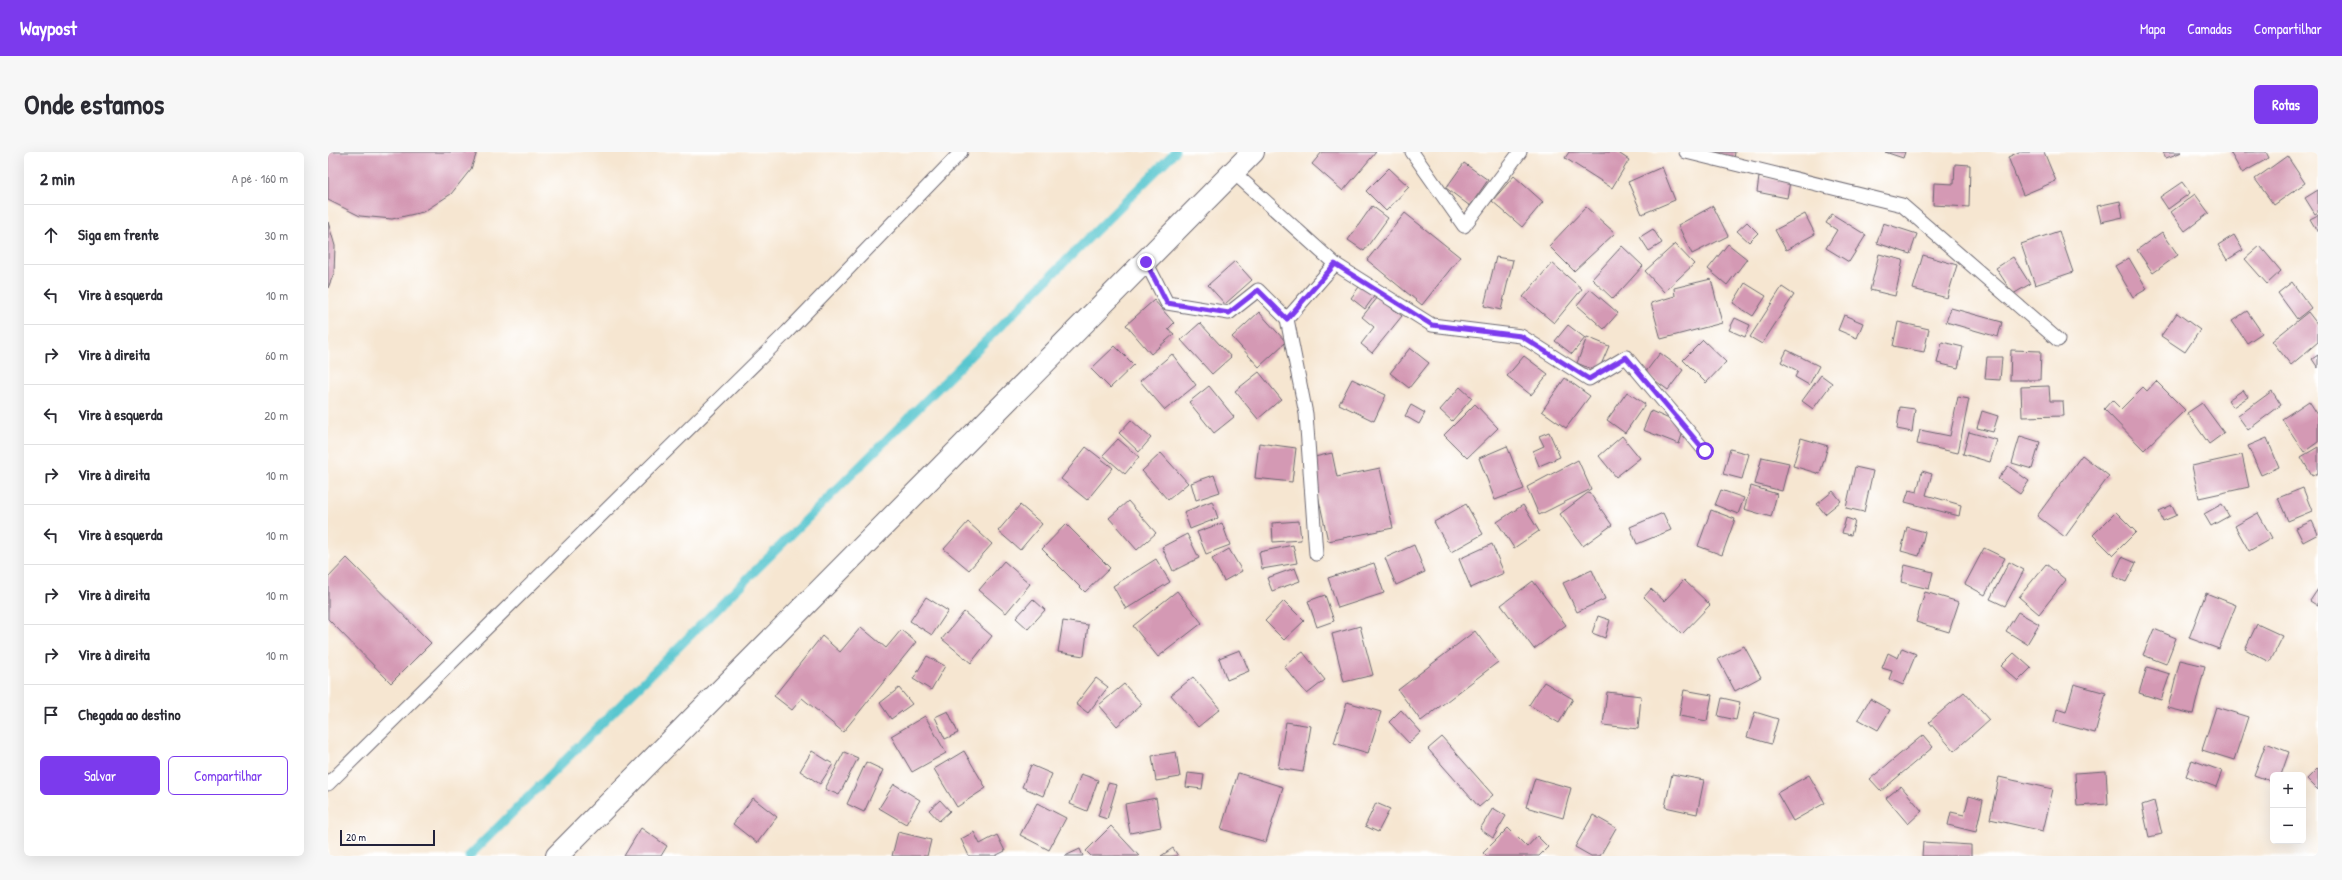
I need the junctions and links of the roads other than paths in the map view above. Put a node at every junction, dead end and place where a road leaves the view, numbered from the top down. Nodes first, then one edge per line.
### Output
1 (961, 152) edge
2 (1253, 152) edge
3 (1412, 152) edge
4 (1520, 152) edge
5 (1686, 152) edge
6 (1232, 171) junction
7 (1146, 262) junction
8 (1335, 264) junction
9 (1287, 319) junction
10 (2058, 340) dead end
11 (1705, 451) dead end
12 (1316, 554) dead end
13 (328, 784) edge
14 (557, 856) edge

1 - 13 lane
2 - 6 street
3 - 4 lane
5 - 10 lane
6 - 7 street
6 - 8 lane
7 - 9 lane
7 - 14 street
8 - 9 lane
8 - 11 lane
9 - 12 lane

